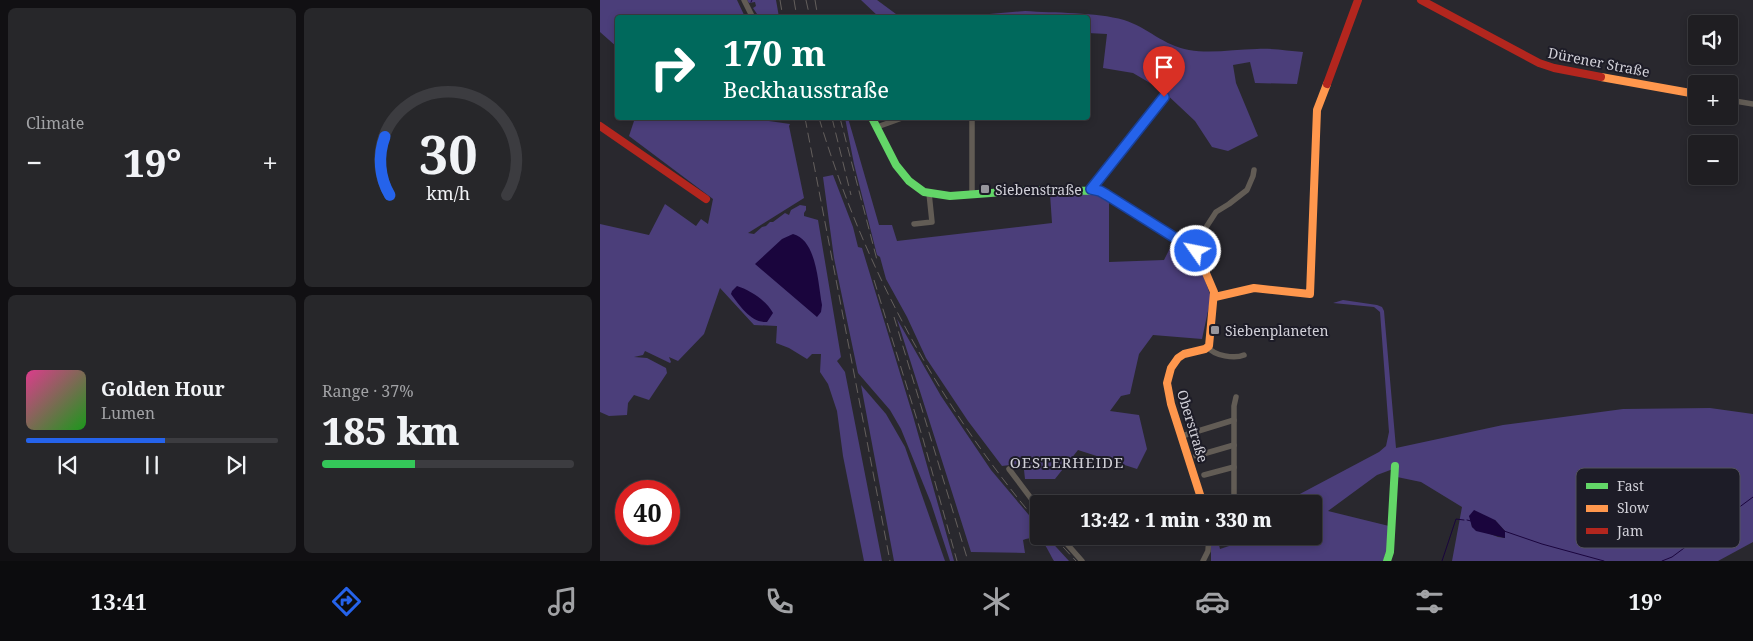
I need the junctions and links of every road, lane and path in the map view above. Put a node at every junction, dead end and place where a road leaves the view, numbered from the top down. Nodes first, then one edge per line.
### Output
1 (744, 0) edge
2 (1358, 0) edge
3 (1421, 0) edge
4 (752, 15) edge
5 (1688, 93) edge
6 (1164, 97) dead end
7 (1738, 102) edge
8 (1753, 104) edge
9 (873, 120) edge
10 (896, 120) edge
11 (972, 120) edge
12 (600, 126) edge
13 (877, 127) junction
14 (1254, 170) dead end
15 (1091, 189) junction
16 (929, 193) junction
17 (972, 194) junction
18 (706, 199) dead end
19 (914, 224) dead end
20 (1192, 249) junction
21 (1214, 297) junction
22 (1208, 347) junction
23 (1244, 355) dead end
24 (1236, 397) dead end
25 (1234, 420) junction
26 (1182, 436) junction
27 (1234, 444) junction
28 (1196, 456) dead end
29 (1396, 466) dead end
30 (1234, 467) junction
31 (1009, 469) dead end
32 (1200, 477) junction
33 (1202, 495) edge
34 (1234, 495) edge
35 (1030, 497) edge
36 (1068, 545) edge
37 (1208, 545) edge
38 (1082, 561) edge
39 (1203, 561) edge
40 (1387, 561) edge

1 - 4 street
2 - 21 street
3 - 5 street, Dürener Straße
6 - 15 street
7 - 8 street
9 - 13 street
10 - 13 street
11 - 17 street
12 - 18 street
13 - 16 street
14 - 20 street
15 - 17 street
15 - 20 street
16 - 17 street
16 - 19 street
20 - 21 street
21 - 22 street
22 - 23 street
22 - 26 street, Oberstraße
24 - 25 street
25 - 26 street
25 - 27 street
26 - 32 street, Oberstraße
27 - 28 street
27 - 30 street
29 - 40 street
30 - 32 street
30 - 34 street
31 - 35 street
32 - 33 street, Oberstraße
36 - 38 street
37 - 39 street

